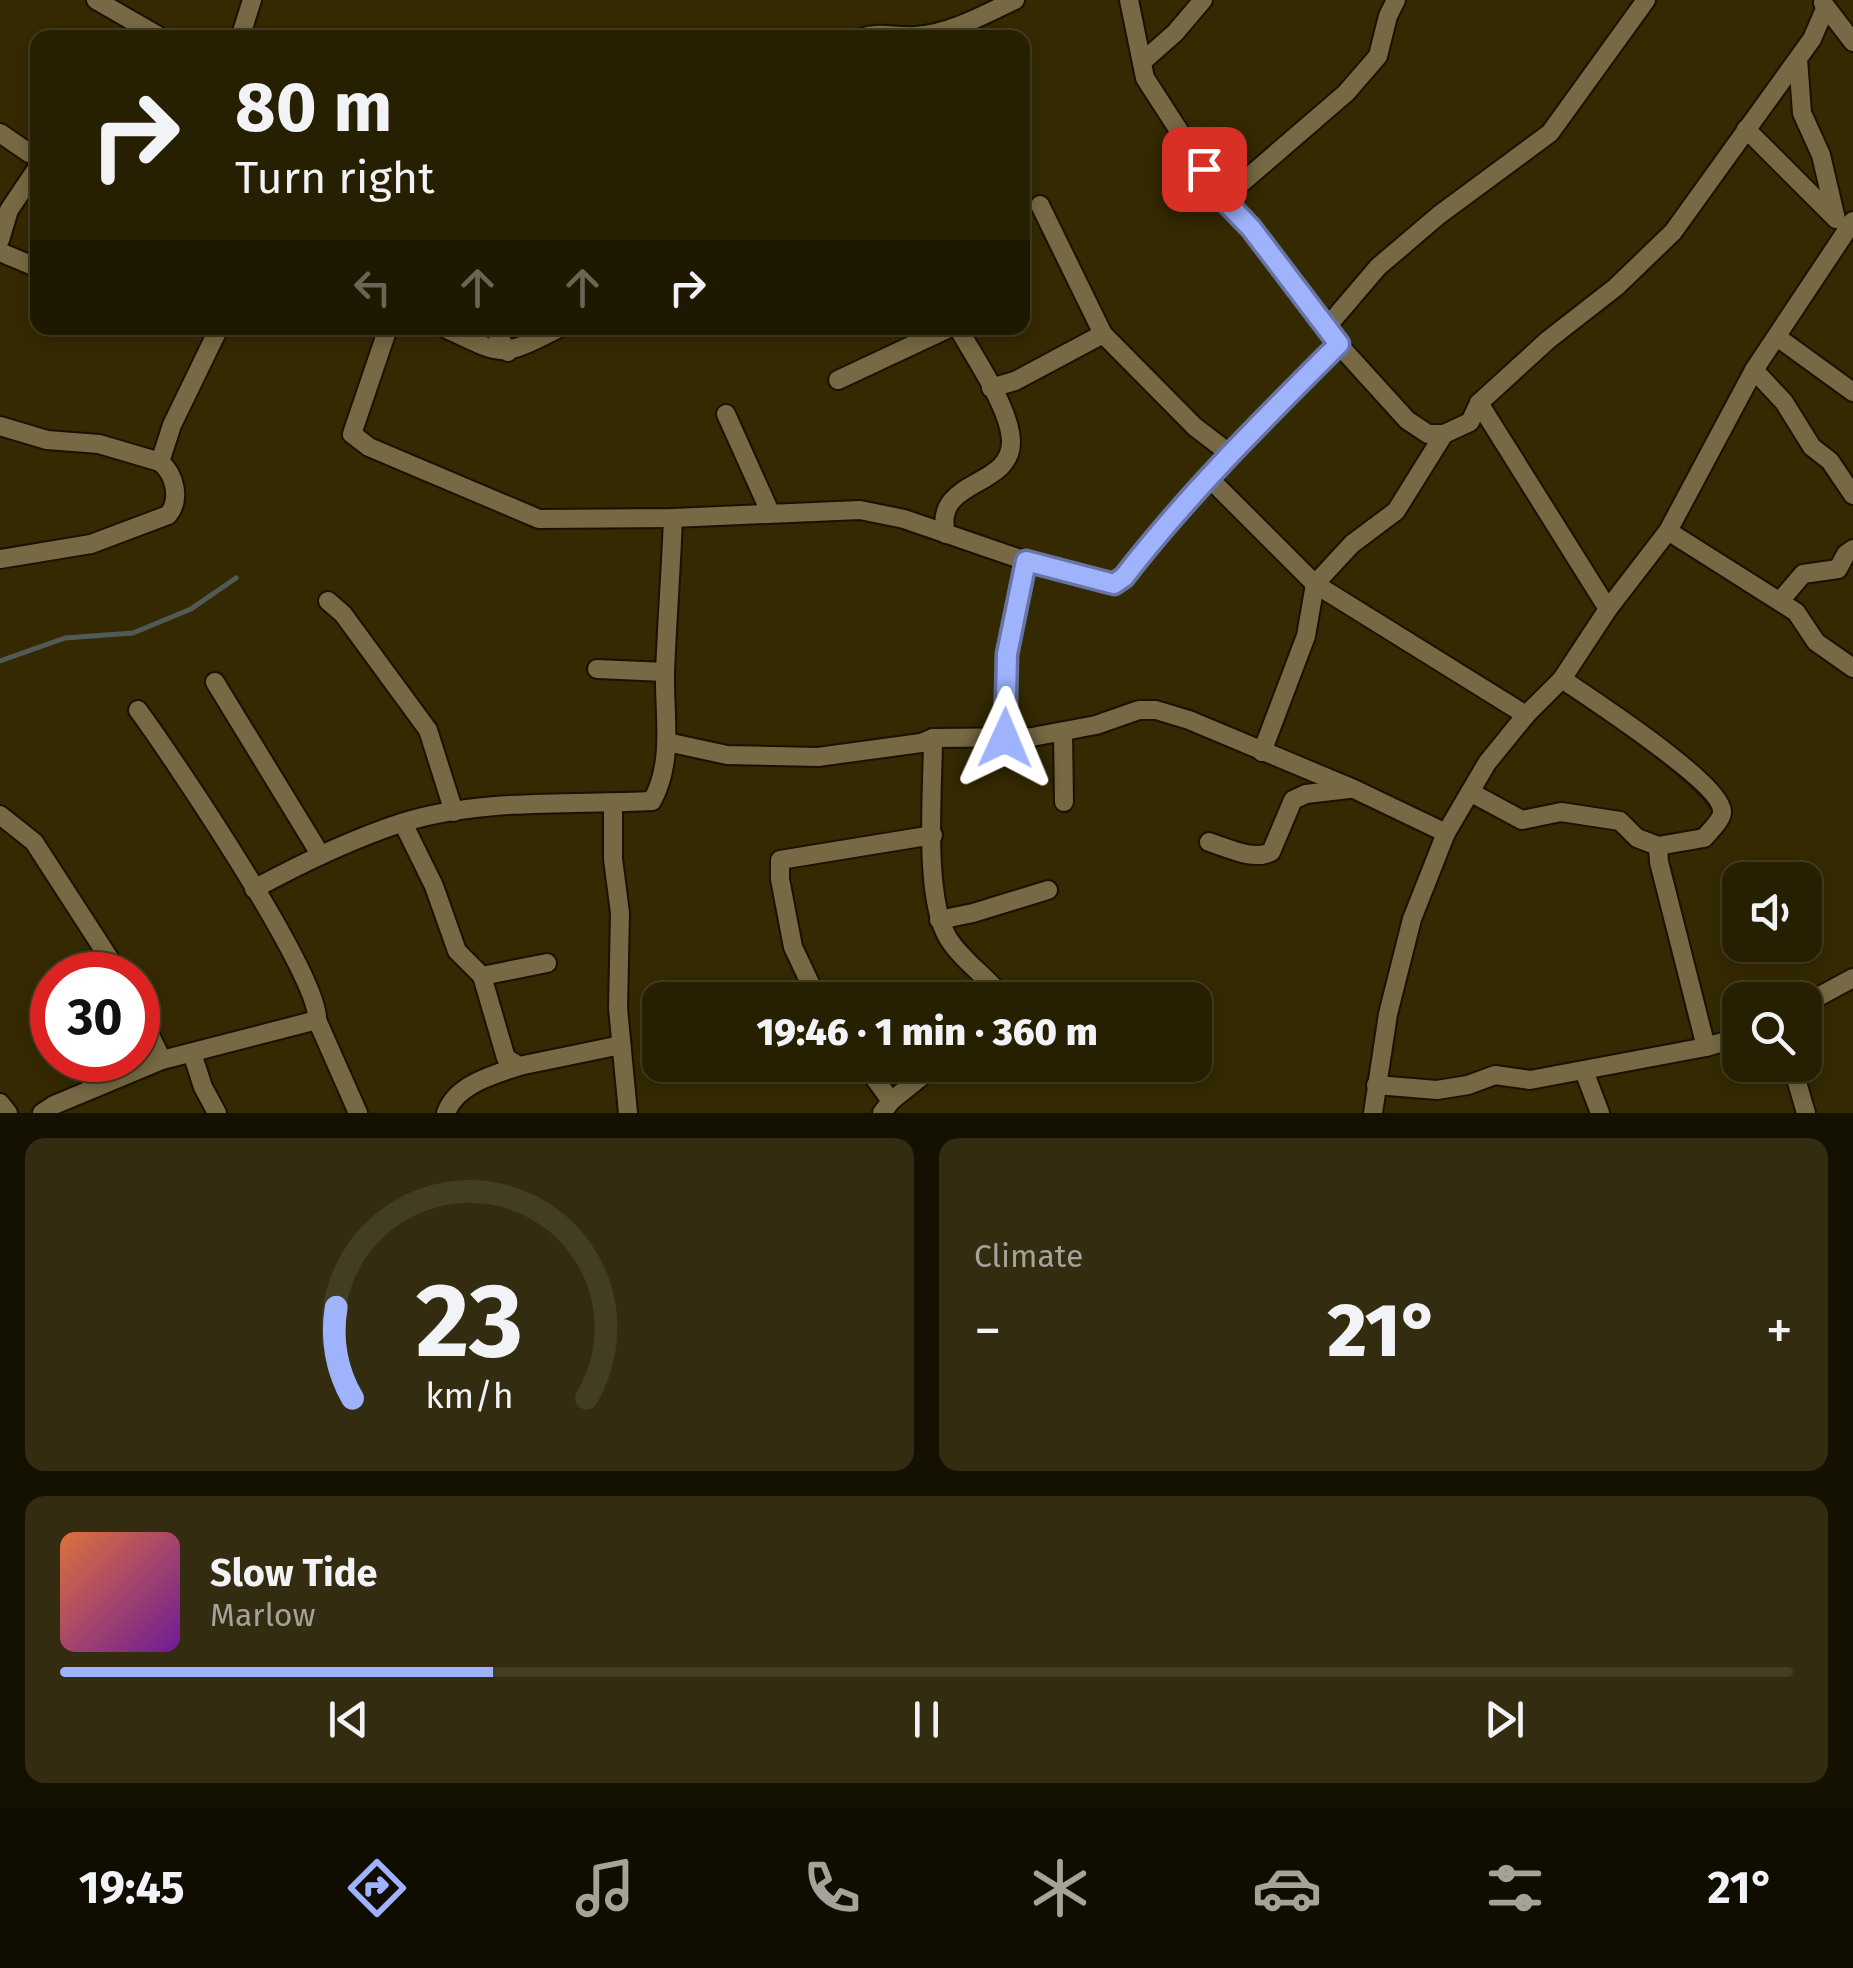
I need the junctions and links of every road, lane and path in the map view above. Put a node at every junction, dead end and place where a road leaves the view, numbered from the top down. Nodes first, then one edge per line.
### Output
1 (96, 0) edge
2 (252, 0) edge
3 (1015, 0) edge
4 (1129, 0) edge
5 (1203, 0) edge
6 (1396, 0) edge
7 (1646, 0) edge
8 (1823, 4) edge
9 (128, 30) edge
10 (243, 30) edge
11 (943, 30) edge
12 (1853, 42) edge
13 (1798, 58) junction
14 (1142, 62) junction
15 (1746, 129) junction
16 (0, 133) edge
17 (30, 152) edge
18 (30, 179) edge
19 (1223, 199) junction
20 (1040, 205) dead end
21 (1848, 223) edge
22 (0, 240) edge
23 (0, 252) edge
24 (30, 265) edge
25 (1326, 328) junction
26 (1104, 334) junction
27 (216, 335) edge
28 (386, 335) edge
29 (459, 335) edge
30 (498, 335) edge
31 (544, 335) edge
32 (934, 335) edge
33 (962, 335) edge
34 (1777, 337) junction
35 (1339, 344) junction
36 (508, 352) junction
37 (1754, 370) junction
38 (838, 380) dead end
39 (991, 388) junction
40 (1853, 392) edge
41 (1479, 403) junction
42 (726, 414) dead end
43 (0, 426) edge
44 (1444, 434) junction
45 (1229, 453) junction
46 (160, 462) junction
47 (1210, 479) junction
48 (1853, 495) edge
49 (770, 512) junction
50 (672, 518) junction
51 (1668, 531) junction
52 (946, 534) junction
53 (1853, 548) edge
54 (0, 559) edge
55 (1026, 561) junction
56 (1315, 584) junction
57 (328, 600) dead end
58 (1780, 601) junction
59 (1608, 609) junction
60 (1853, 668) edge
61 (597, 669) dead end
62 (665, 672) junction
63 (1562, 679) junction
64 (216, 682) dead end
65 (138, 710) dead end
66 (1526, 715) junction
67 (1063, 732) junction
68 (933, 738) junction
69 (1005, 738) junction
70 (667, 742) junction
71 (1262, 752) junction
72 (1307, 770) junction
73 (1354, 789) junction
74 (1470, 792) junction
75 (1306, 794) junction
76 (1064, 802) dead end
77 (614, 803) junction
78 (454, 812) junction
79 (0, 815) edge
80 (403, 822) junction
81 (1446, 833) junction
82 (933, 835) junction
83 (1208, 842) dead end
84 (1658, 846) junction
85 (320, 854) junction
86 (254, 889) junction
87 (1048, 890) dead end
88 (940, 920) junction
89 (105, 952) edge
90 (547, 962) dead end
91 (482, 976) junction
92 (1853, 978) edge
93 (809, 982) edge
94 (989, 982) edge
95 (1822, 995) edge
96 (317, 1020) junction
97 (1722, 1042) edge
98 (621, 1045) junction
99 (1706, 1047) junction
100 (192, 1053) junction
101 (160, 1056) edge
102 (162, 1060) junction
103 (519, 1066) junction
104 (1584, 1071) junction
105 (874, 1082) edge
106 (916, 1082) edge
107 (1797, 1082) edge
108 (1376, 1086) junction
109 (0, 1103) edge
110 (887, 1107) edge
111 (8, 1113) edge
112 (42, 1113) edge
113 (217, 1113) edge
114 (358, 1113) edge
115 (446, 1113) edge
116 (628, 1113) edge
117 (1373, 1113) edge
118 (1600, 1113) edge
119 (1806, 1113) edge

1 - 9 street
2 - 10 street
3 - 11 street
4 - 14 street
5 - 14 street
6 - 19 street
7 - 25 street
8 - 12 street
8 - 13 street
13 - 15 street
13 - 21 street
14 - 19 street
15 - 21 street
15 - 41 street
16 - 17 street
18 - 22 street
19 - 25 street
20 - 26 street
21 - 34 street
23 - 24 street
25 - 35 street
26 - 39 street
26 - 45 street
27 - 46 street
28 - 50 street
29 - 36 street
30 - 36 street
31 - 36 street
32 - 38 street
33 - 39 street
34 - 37 street
34 - 40 street
35 - 44 street
35 - 45 street
37 - 48 street
37 - 51 street
39 - 52 street
41 - 44 street
41 - 59 street
42 - 49 street
43 - 46 street
44 - 56 street
45 - 47 street
46 - 54 street
47 - 55 street
47 - 56 street
49 - 50 street
49 - 52 street
50 - 62 street
51 - 58 street
51 - 59 street
52 - 55 street
53 - 58 street
55 - 69 street
56 - 66 street
56 - 71 street
57 - 78 street
58 - 60 street
59 - 63 street
61 - 62 street
62 - 70 street
63 - 66 street
63 - 84 street
64 - 85 street
65 - 86 street
66 - 74 street
67 - 69 street
67 - 71 street
67 - 76 street
68 - 69 street
68 - 70 street
68 - 82 street
70 - 77 street
71 - 72 street
72 - 73 street
72 - 75 street
73 - 75 street
73 - 81 street
74 - 81 street
74 - 84 street
75 - 83 street
77 - 78 street
77 - 98 street
78 - 80 street
79 - 89 street
80 - 85 street
80 - 91 street
81 - 108 street
82 - 88 street
82 - 93 street
84 - 99 street
85 - 86 street
86 - 96 street
87 - 88 street
88 - 94 street
90 - 91 street
91 - 103 street
92 - 95 street
96 - 100 street
96 - 114 street
97 - 99 street
98 - 103 street
98 - 116 street
99 - 104 street
100 - 102 street
100 - 113 street
101 - 102 street
102 - 112 street
103 - 115 street
104 - 108 street
104 - 118 street
105 - 110 street
106 - 110 street
107 - 119 street
108 - 117 street
109 - 111 street

